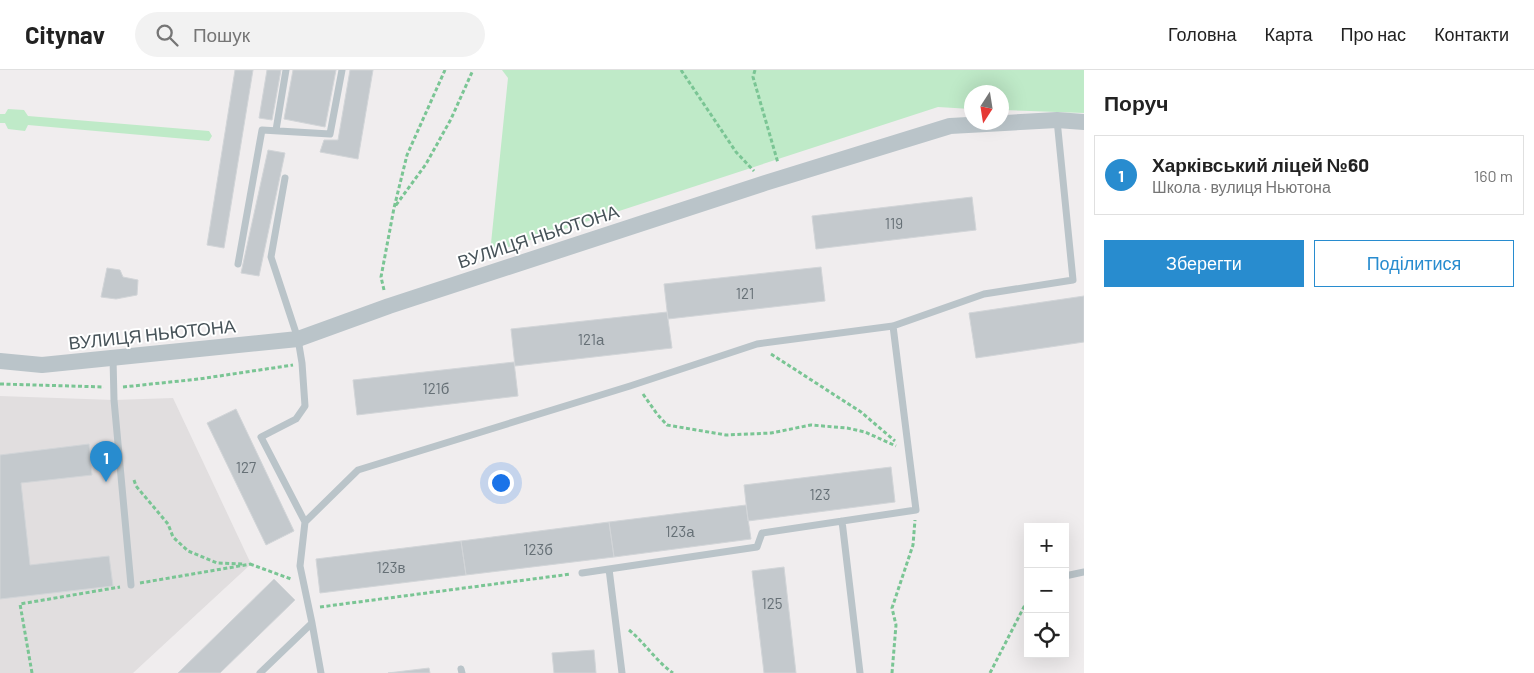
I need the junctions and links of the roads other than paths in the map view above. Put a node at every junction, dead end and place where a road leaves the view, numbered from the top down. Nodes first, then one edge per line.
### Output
1 (286, 70) edge
2 (342, 70) edge
3 (1057, 120) junction
4 (1084, 122) edge
5 (276, 130) junction
6 (285, 178) dead end
7 (238, 264) dead end
8 (893, 326) junction
9 (298, 339) junction
10 (113, 358) junction
11 (0, 361) edge
12 (842, 521) junction
13 (305, 522) junction
14 (609, 569) junction
15 (1084, 572) edge
16 (582, 573) road end
17 (1069, 575) edge
18 (131, 585) dead end
19 (312, 623) junction
20 (260, 673) edge
21 (321, 673) edge
22 (622, 673) edge
23 (860, 673) edge

1 - 5 lane
2 - 5 lane
3 - 4 street, ВУЛИЦЯ НЬЮТОНА
3 - 8 lane
3 - 9 street, ВУЛИЦЯ НЬЮТОНА
5 - 7 lane
6 - 9 lane
8 - 12 lane
8 - 13 lane
9 - 10 street, ВУЛИЦЯ НЬЮТОНА
9 - 13 lane
10 - 11 street, ВУЛИЦЯ НЬЮТОНА
10 - 18 lane
12 - 14 lane
12 - 23 lane
13 - 19 lane
14 - 16 lane
14 - 22 lane
15 - 17 lane
19 - 20 lane
19 - 21 lane

